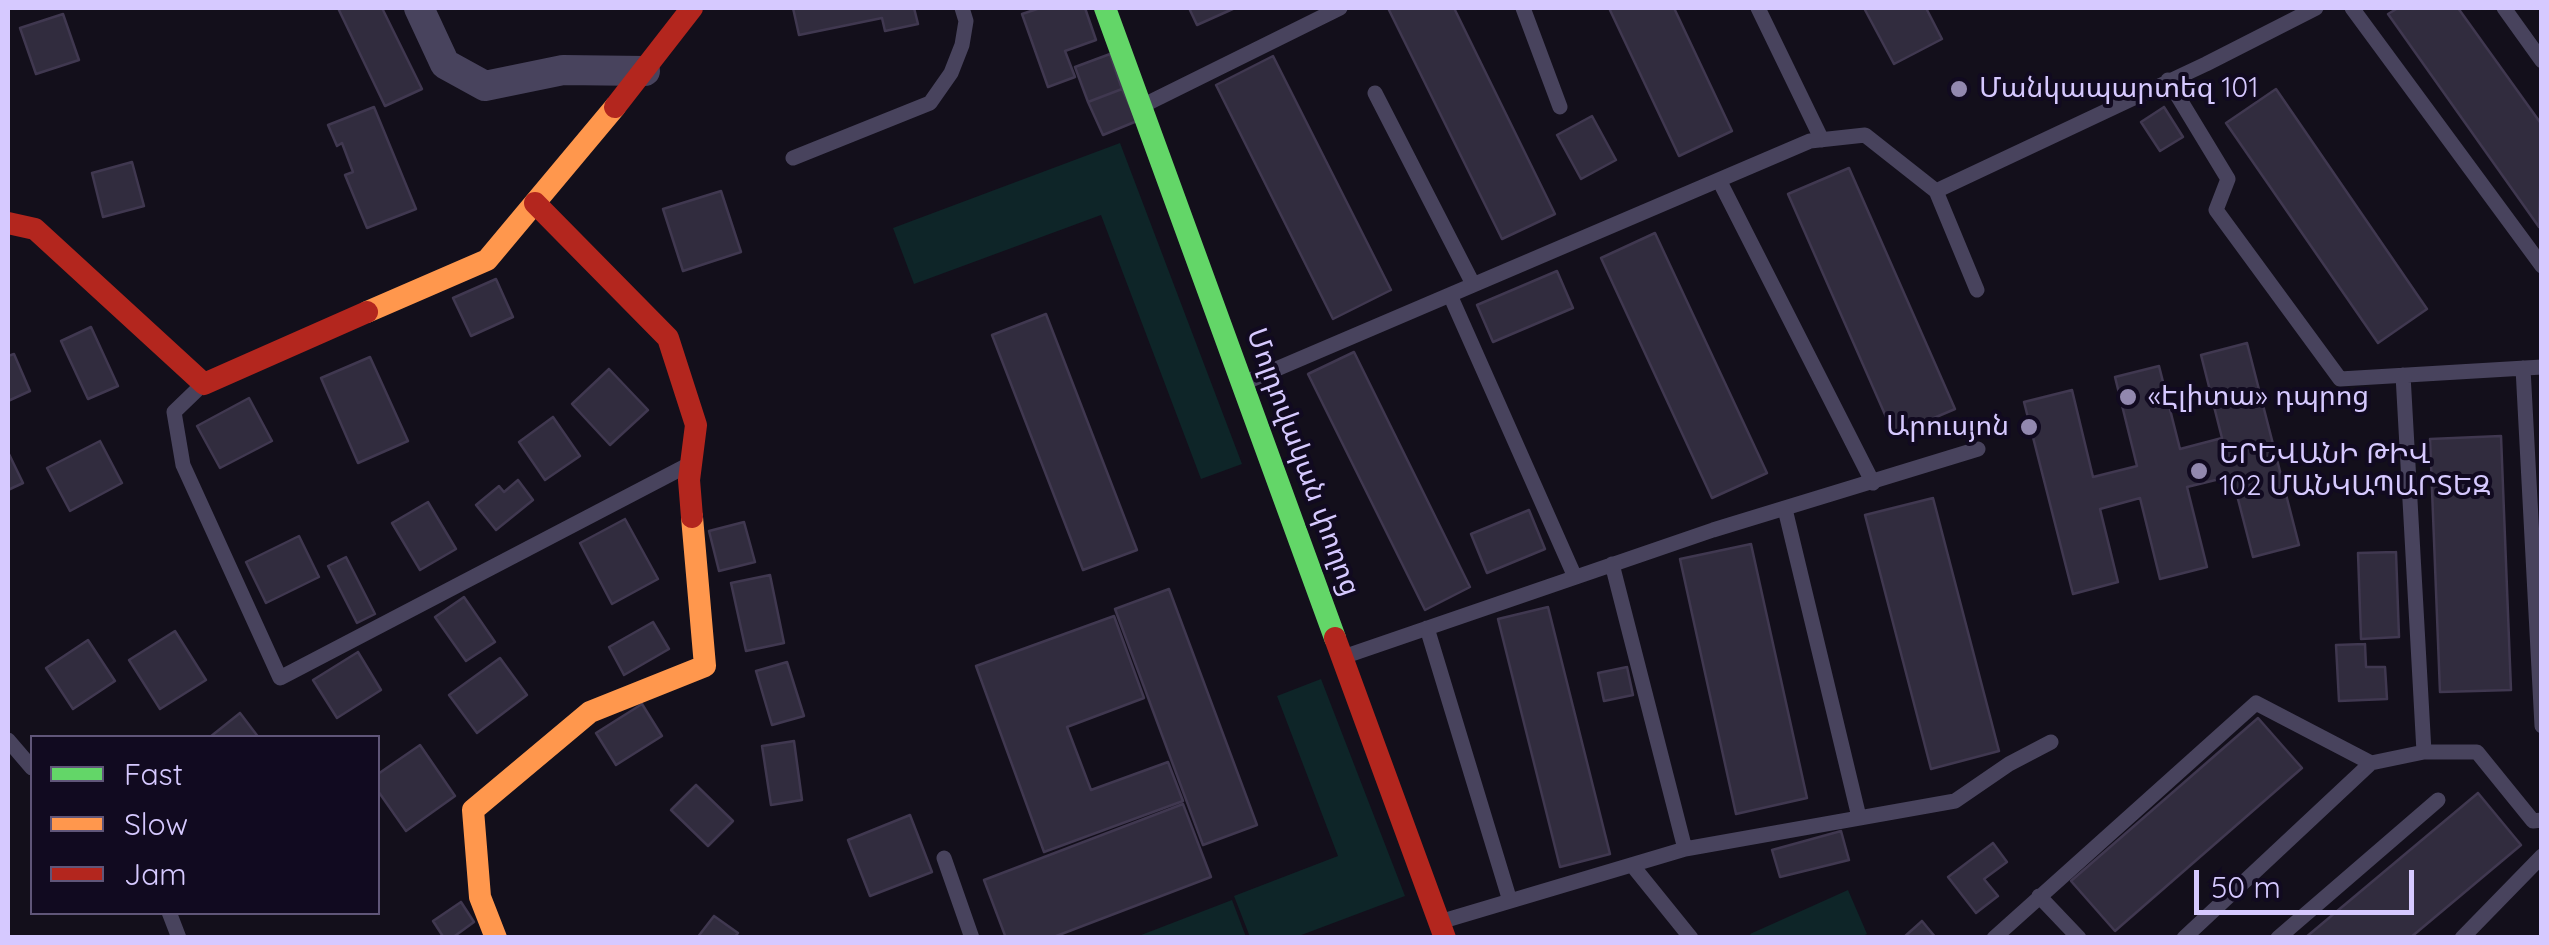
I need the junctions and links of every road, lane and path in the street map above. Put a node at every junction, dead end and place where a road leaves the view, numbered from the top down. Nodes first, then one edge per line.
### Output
1 (419, 8) edge
2 (692, 8) edge
3 (962, 8) edge
4 (1105, 8) edge
5 (1340, 8) edge
6 (1523, 8) edge
7 (1758, 8) edge
8 (2316, 8) edge
9 (2352, 8) edge
10 (2504, 8) edge
11 (2542, 61) edge
12 (645, 71) junction
13 (2168, 80) junction
14 (1375, 93) dead end
15 (1142, 106) junction
16 (1560, 108) dead end
17 (1822, 140) junction
18 (793, 158) dead end
19 (1719, 180) junction
20 (1936, 191) junction
21 (535, 202) junction
22 (8, 223) edge
23 (2542, 266) edge
24 (1473, 284) junction
25 (1977, 290) dead end
26 (1450, 295) junction
27 (2523, 368) junction
28 (2542, 368) edge
29 (2404, 375) junction
30 (204, 384) junction
31 (1242, 384) junction
32 (1978, 449) dead end
33 (691, 464) junction
34 (1873, 483) junction
35 (1785, 509) junction
36 (1612, 564) junction
37 (1575, 577) junction
38 (1427, 628) junction
39 (1342, 657) junction
40 (2542, 726) edge
41 (8, 740) edge
42 (2050, 742) dead end
43 (2424, 752) junction
44 (2371, 762) junction
45 (30, 766) edge
46 (2438, 800) dead end
47 (1859, 817) junction
48 (2542, 820) edge
49 (1685, 849) junction
50 (2542, 856) edge
51 (944, 858) dead end
52 (1632, 865) junction
53 (2039, 896) junction
54 (1510, 901) junction
55 (1442, 930) edge
56 (496, 938) edge
57 (972, 938) edge
58 (1691, 938) edge
59 (1994, 938) edge
60 (2079, 938) edge
61 (2184, 938) edge
62 (2278, 938) edge
63 (2462, 938) edge

1 - 12 street
2 - 12 street
3 - 18 lane
4 - 15 street, Մոլդովական փողոց
5 - 15 lane
6 - 16 lane
7 - 17 lane
8 - 13 lane
9 - 23 lane
10 - 11 lane
12 - 21 street
13 - 20 lane
13 - 29 lane
14 - 24 lane
15 - 31 street, Մոլդովական փողոց
17 - 19 lane
17 - 20 lane
19 - 24 lane
19 - 34 lane
20 - 25 lane
21 - 30 street
21 - 33 street
22 - 30 street
24 - 26 lane
26 - 31 lane
26 - 37 lane
27 - 28 lane
27 - 29 lane
27 - 40 lane
29 - 43 lane
30 - 33 lane
31 - 39 street, Մոլդովական փողոց
32 - 34 lane
33 - 56 street
34 - 35 lane
35 - 36 lane
35 - 47 lane
36 - 37 lane
36 - 49 lane
37 - 38 lane
38 - 39 lane
38 - 54 lane
39 - 55 street, Մոլդովական փողոց
41 - 45 lane
42 - 47 lane
43 - 44 lane
43 - 48 lane
44 - 53 lane
44 - 61 lane
46 - 62 lane
47 - 49 lane
49 - 52 lane
50 - 63 lane
51 - 57 lane
52 - 54 lane
52 - 58 lane
53 - 59 lane
53 - 60 lane
54 - 55 lane

